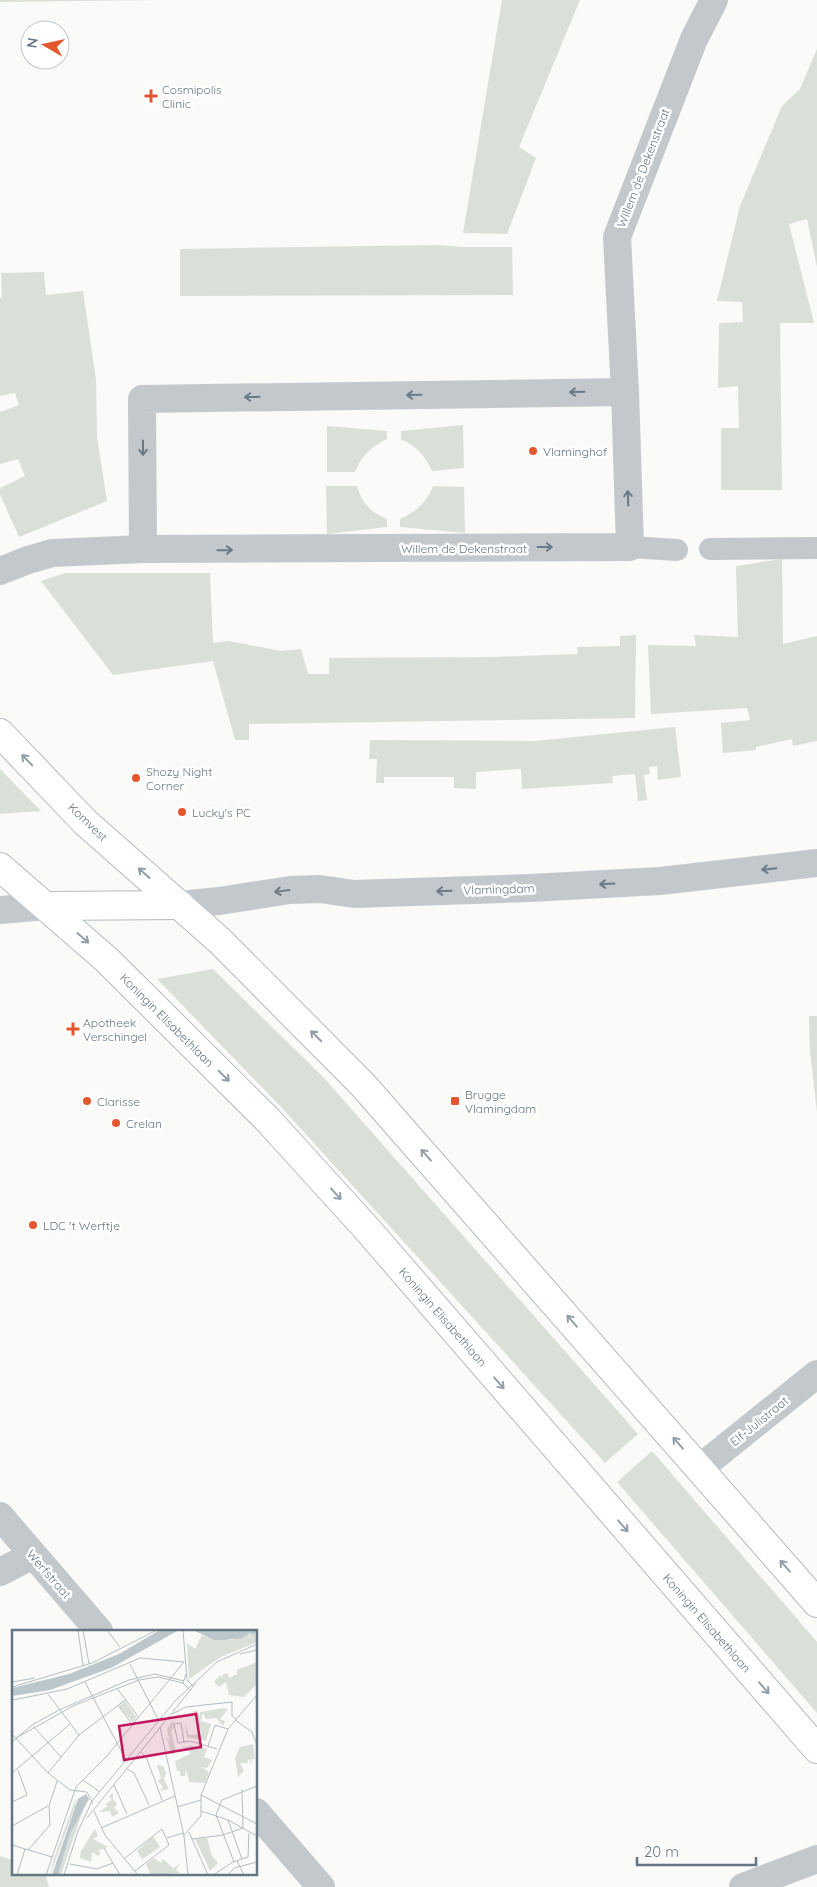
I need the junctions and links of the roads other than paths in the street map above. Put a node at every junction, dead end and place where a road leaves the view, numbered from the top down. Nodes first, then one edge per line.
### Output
1 (714, 0) edge
2 (626, 392) junction
3 (630, 547) junction
4 (817, 548) edge
5 (143, 549) junction
6 (710, 549) dead end
7 (677, 550) dead end
8 (0, 572) edge
9 (0, 733) edge
10 (817, 864) edge
11 (0, 867) edge
12 (180, 905) junction
13 (46, 906) junction
14 (0, 910) edge
15 (817, 1374) edge
16 (700, 1468) junction
17 (0, 1516) edge
18 (33, 1555) junction
19 (0, 1572) edge
20 (817, 1603) edge
21 (98, 1630) edge
22 (817, 1748) edge
23 (258, 1814) edge
24 (817, 1859) edge
25 (321, 1887) edge
26 (743, 1887) edge

1 - 2 street, Willem de Dekenstraat
3 -> 2 street, Willem de Dekenstraat
2 -> 5 street
5 -> 3 street, Willem de Dekenstraat
3 - 7 lane
4 - 6 lane
5 - 8 street, Willem de Dekenstraat
12 -> 9 main road, Komvest
10 -> 12 street, Vlamingdam
11 - 13 main road
12 - 13 main road
16 -> 12 main road
13 - 14 street
13 -> 22 main road, Koningin Elisabethlaan
15 - 16 street, Elf-Julistraat
20 -> 16 main road
17 - 18 street, Werfstraat
18 - 19 street
18 - 21 street, Werfstraat
23 - 25 street
24 - 26 street

